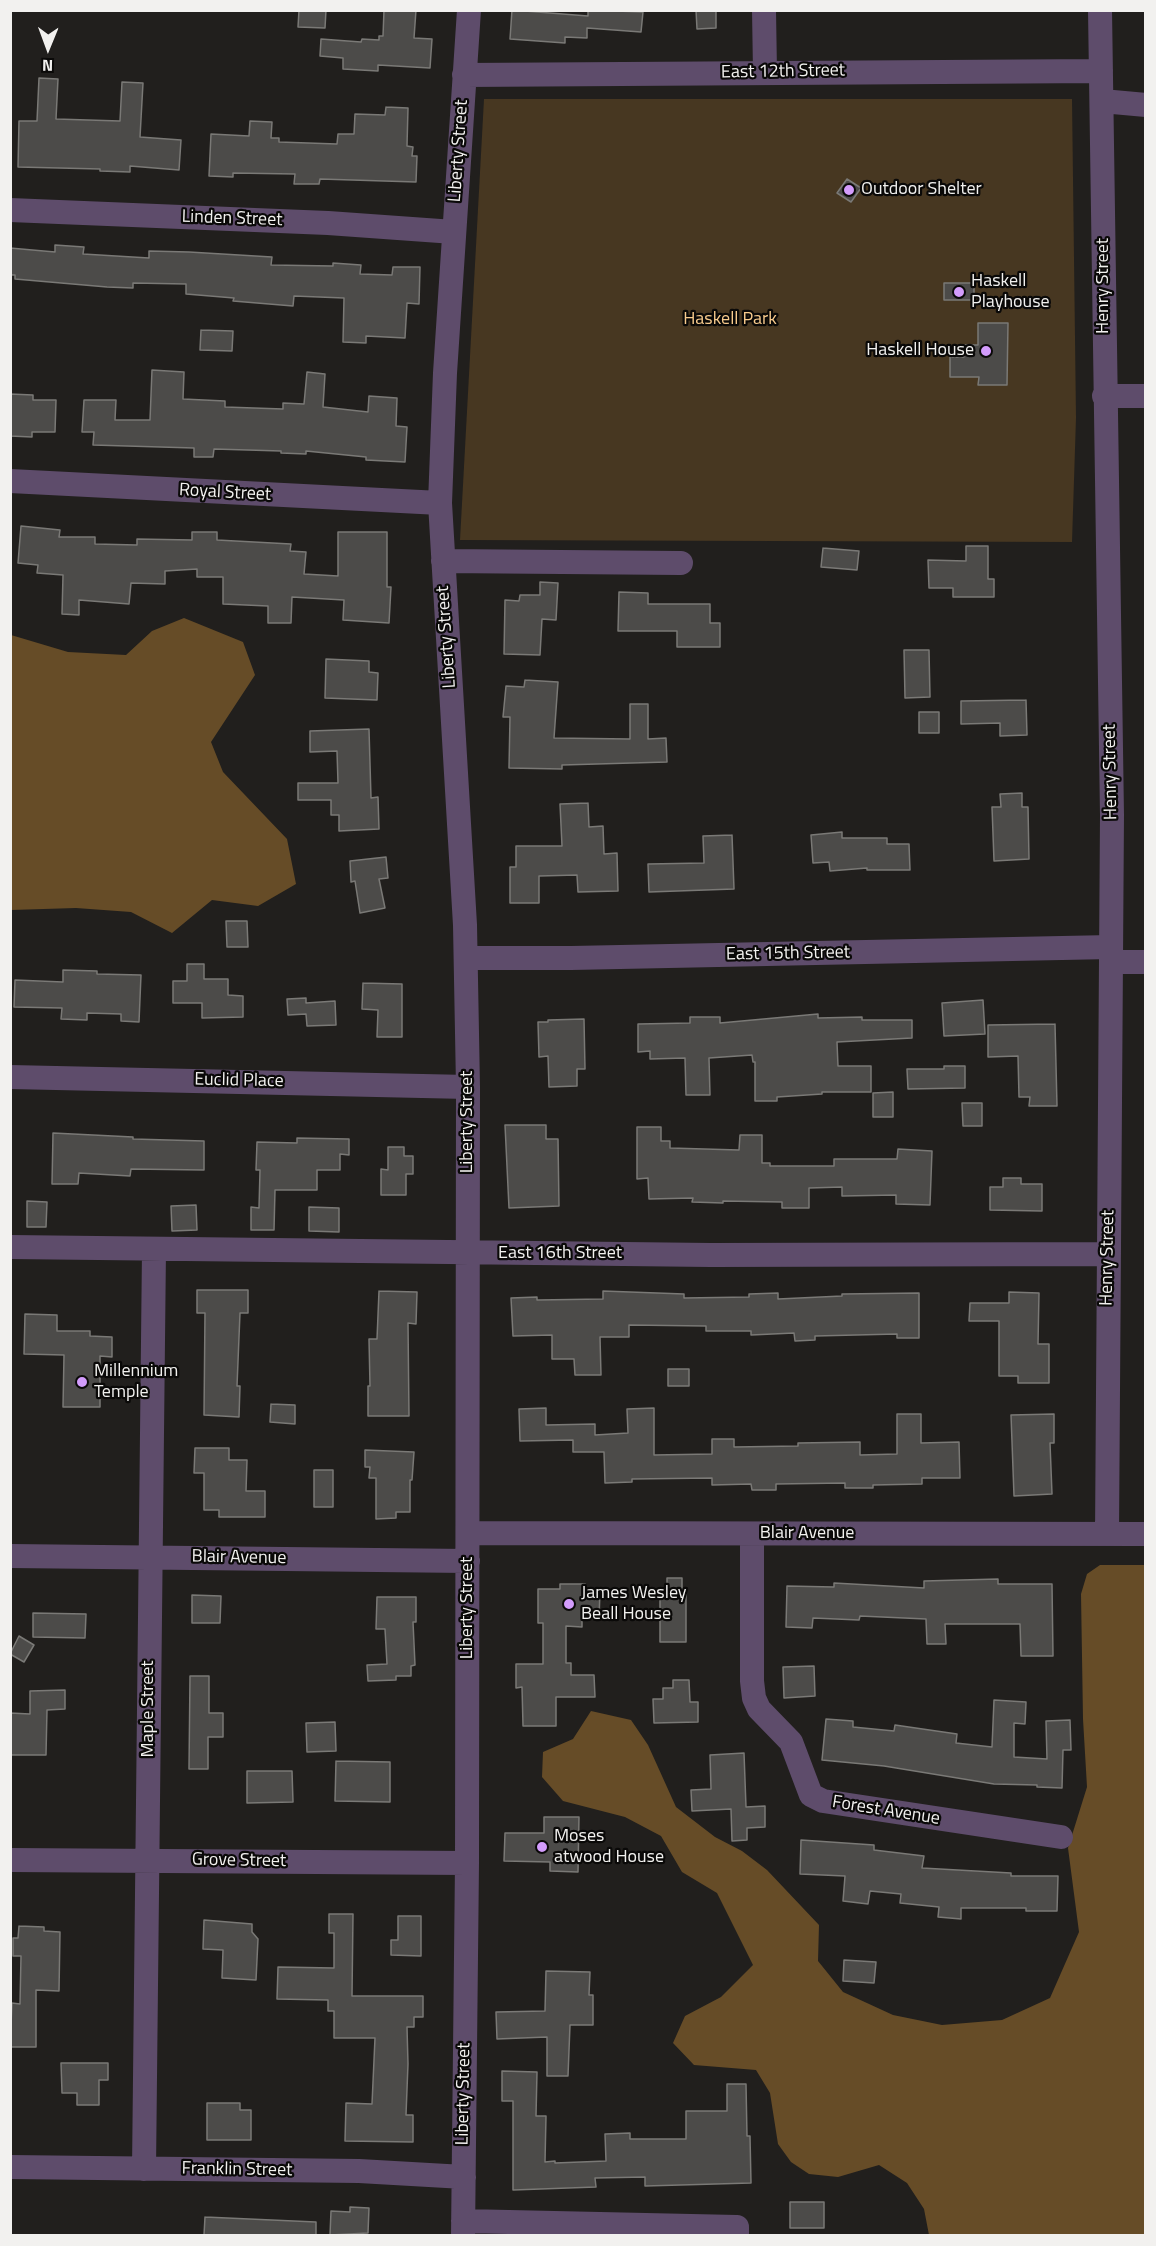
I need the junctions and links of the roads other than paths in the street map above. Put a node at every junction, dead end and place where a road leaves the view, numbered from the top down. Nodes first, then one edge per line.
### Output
1 (469, 10) edge
2 (764, 10) edge
3 (1101, 10) edge
4 (1101, 70) junction
5 (765, 72) junction
6 (464, 75) junction
7 (1102, 101) junction
8 (1146, 105) edge
9 (10, 210) edge
10 (454, 232) junction
11 (1104, 396) junction
12 (1146, 396) edge
13 (10, 482) edge
14 (440, 502) junction
15 (443, 561) junction
16 (681, 563) dead end
17 (1111, 955) junction
18 (466, 958) junction
19 (1146, 962) edge
20 (10, 1077) edge
21 (468, 1087) junction
22 (10, 1247) edge
23 (154, 1250) junction
24 (468, 1253) junction
25 (1109, 1254) junction
26 (468, 1533) junction
27 (752, 1534) junction
28 (1107, 1534) junction
29 (1146, 1534) edge
30 (10, 1556) edge
31 (149, 1557) junction
32 (468, 1561) junction
33 (1061, 1837) dead end
34 (148, 1859) junction
35 (10, 1860) edge
36 (467, 1863) junction
37 (10, 2167) edge
38 (144, 2169) junction
39 (464, 2177) junction
40 (463, 2228) edge
41 (737, 2231) edge

1 - 6 street, Liberty Street
2 - 5 street
3 - 4 street, Henry Street
4 - 5 street, East 12th Street
4 - 7 street, Henry Street
5 - 6 street, East 12th Street
6 - 10 street, Liberty Street
7 - 8 street
7 - 11 street, Henry Street
9 - 10 street, Linden Street
10 - 14 street, Liberty Street
11 - 12 street
11 - 17 street, Henry Street
13 - 14 street, Royal Street
14 - 15 street, Liberty Street
15 - 16 street
15 - 18 street, Liberty Street
17 - 18 street, East 15th Street
17 - 19 street, East 15th Street
17 - 25 street, Henry Street
18 - 21 street, Liberty Street
20 - 21 street, Euclid Place
21 - 24 street, Liberty Street
22 - 23 street, East 16th Street
23 - 24 street, East 16th Street
23 - 31 street, Maple Street
24 - 25 street, East 16th Street
24 - 26 street, Liberty Street
25 - 28 street, Henry Street
26 - 27 street, Blair Avenue
26 - 32 street, Liberty Street
27 - 28 street, Blair Avenue
27 - 33 street, Forest Avenue
28 - 29 street, Blair Avenue
30 - 31 street, Blair Avenue
31 - 32 street, Blair Avenue
31 - 34 street, Maple Street
32 - 36 street, Liberty Street
34 - 35 street, Grove Street
34 - 36 street, Grove Street
34 - 38 street, Maple Street
36 - 39 street, Liberty Street
37 - 38 street, Franklin Street
38 - 39 street, Franklin Street
39 - 40 street, Liberty Street
40 - 41 street

